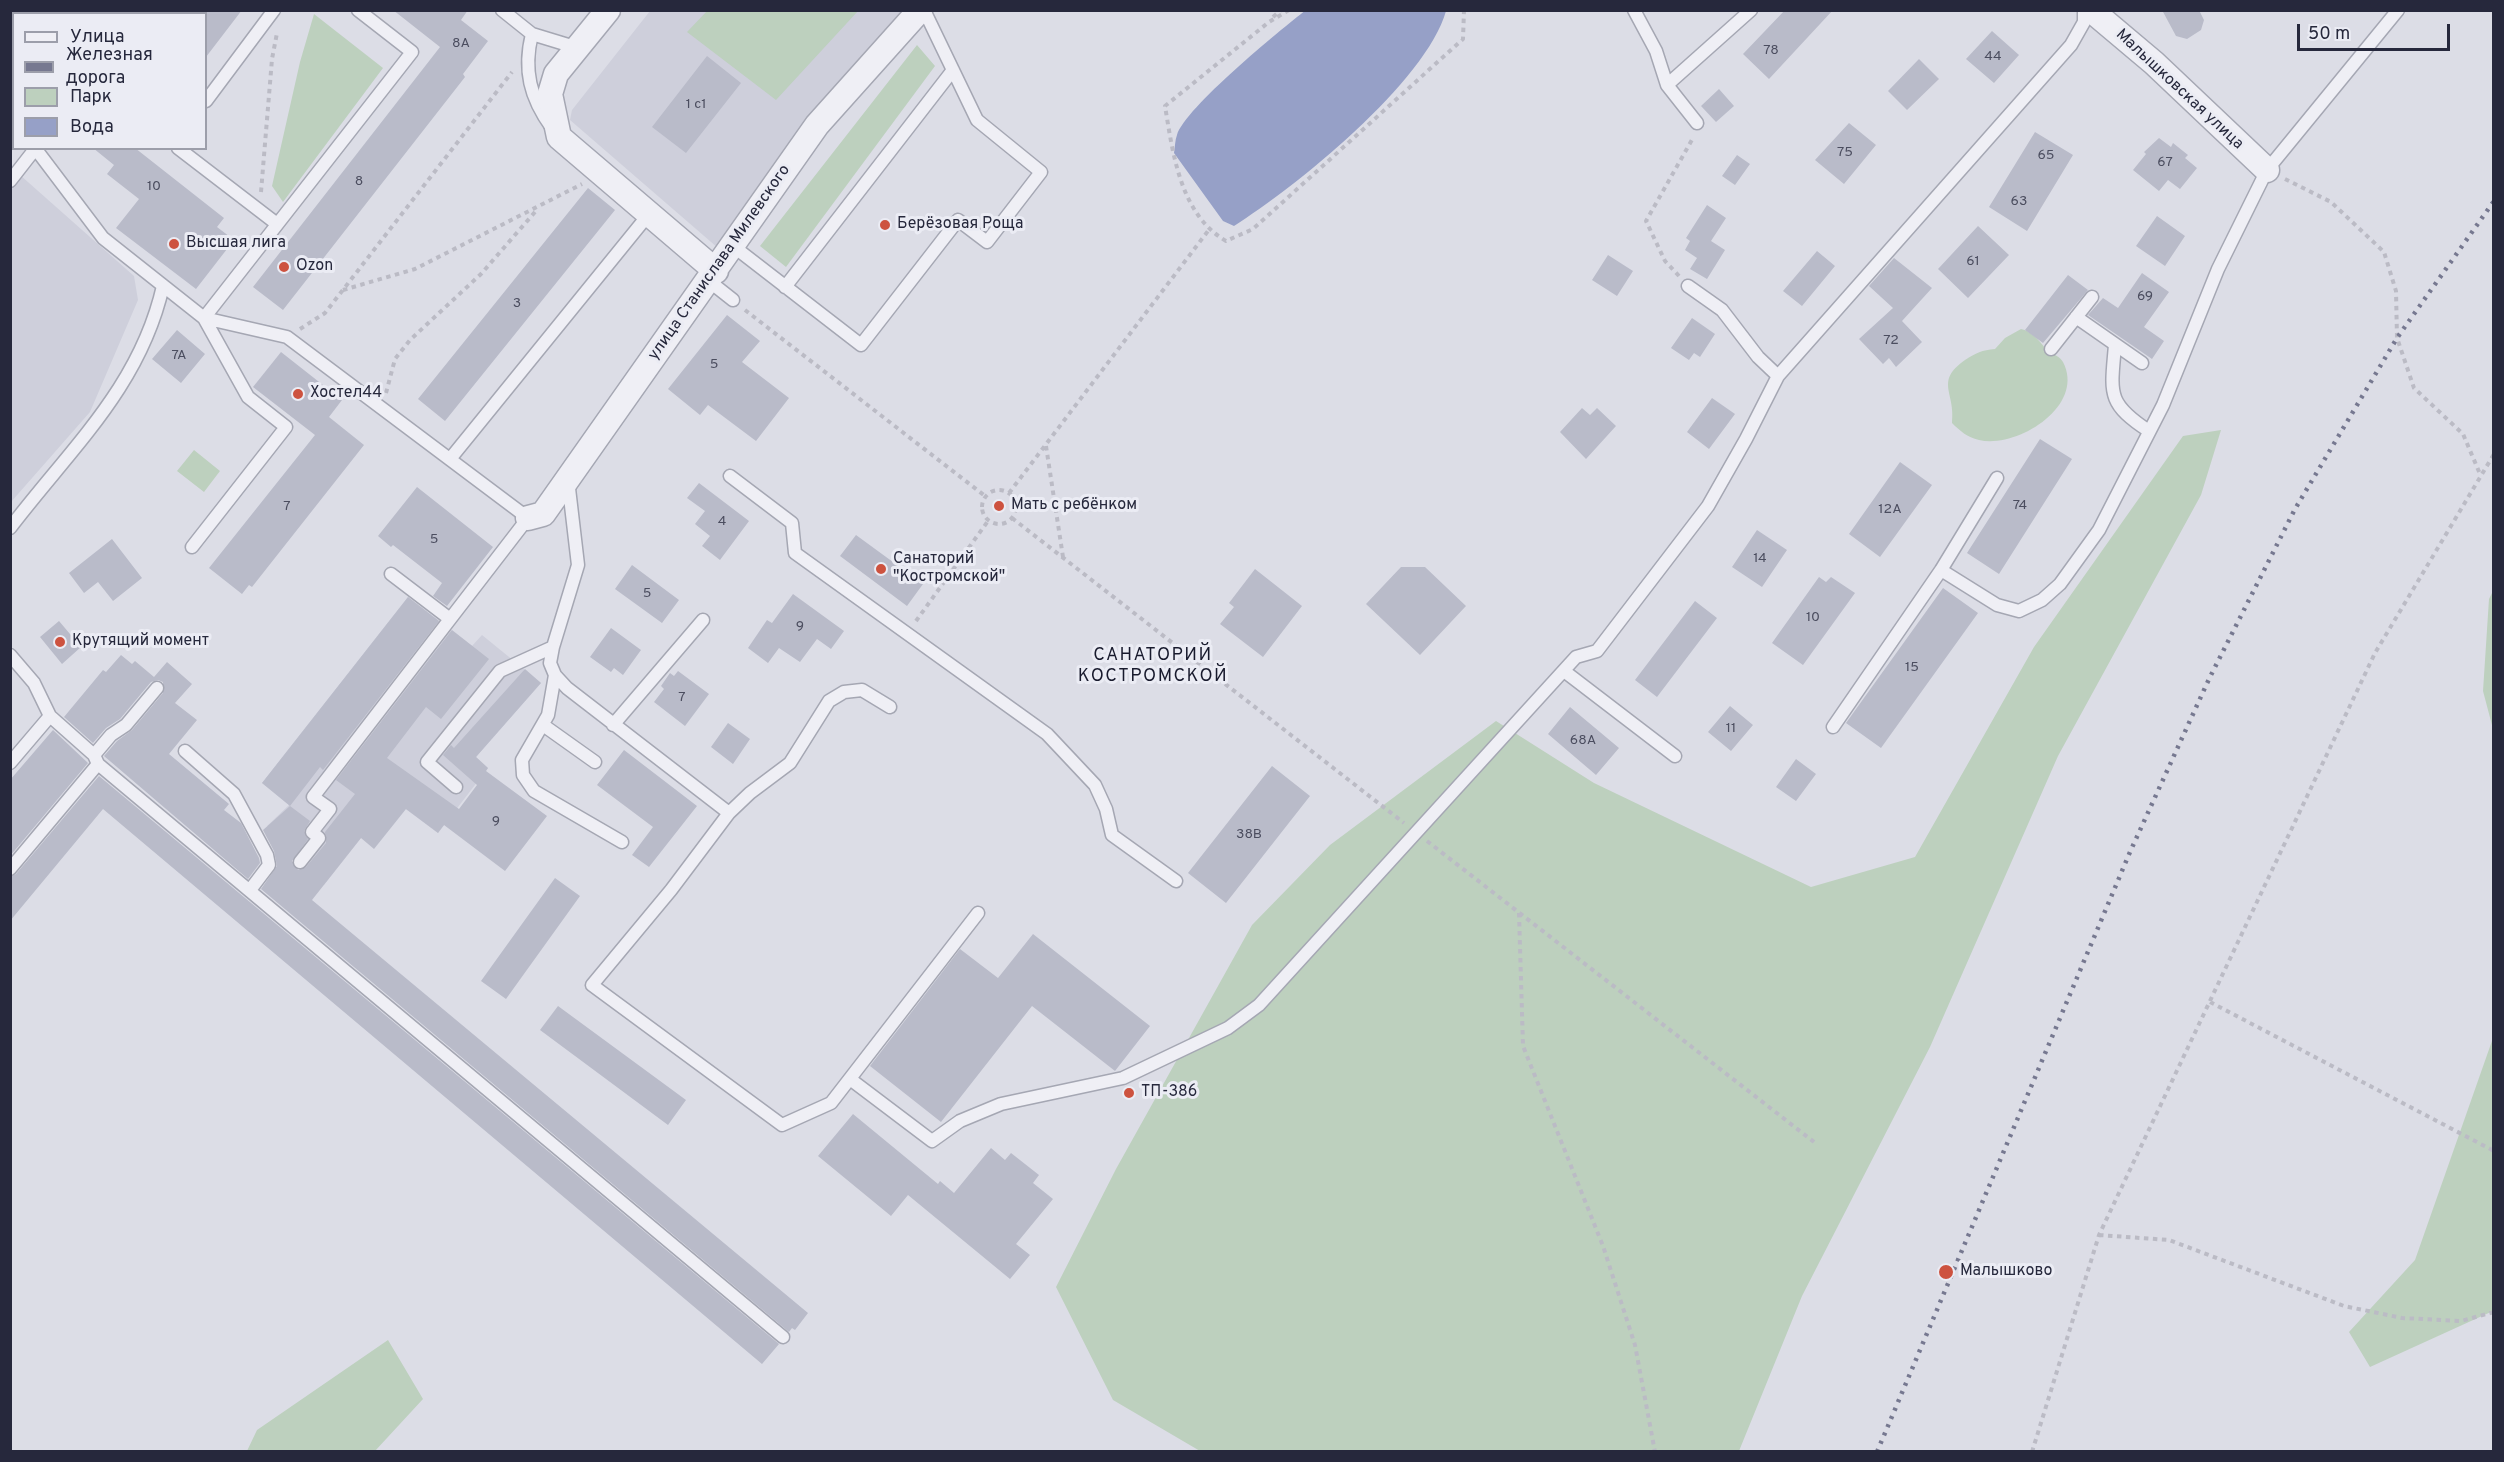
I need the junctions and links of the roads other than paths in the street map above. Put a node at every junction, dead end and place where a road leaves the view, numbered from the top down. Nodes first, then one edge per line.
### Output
1 (274, 10) edge
2 (358, 10) edge
3 (502, 10) edge
4 (608, 10) edge
5 (920, 10) edge
6 (924, 10) edge
7 (1634, 10) edge
8 (1750, 10) edge
9 (2084, 10) edge
10 (2091, 10) edge
11 (2398, 10) edge
12 (532, 34) junction
13 (578, 48) junction
14 (953, 70) junction
15 (1667, 85) junction
16 (207, 100) edge
17 (1697, 123) road end
18 (559, 137) junction
19 (34, 150) edge
20 (36, 150) edge
21 (181, 150) edge
22 (2267, 170) junction
23 (10, 181) edge
24 (649, 214) junction
25 (277, 224) junction
26 (733, 246) junction
27 (712, 276) junction
28 (163, 286) junction
29 (1688, 286) road end
30 (785, 287) junction
31 (2092, 297) dead end
32 (733, 300) road end
33 (2076, 317) junction
34 (204, 318) junction
35 (2115, 345) junction
36 (2051, 349) dead end
37 (2142, 363) dead end
38 (1778, 376) junction
39 (2149, 431) junction
40 (450, 459) junction
41 (730, 476) dead end
42 (1997, 478) dead end
43 (568, 479) junction
44 (528, 518) junction
45 (10, 528) edge
46 (192, 547) dead end
47 (1941, 570) junction
48 (391, 574) dead end
49 (450, 619) junction
50 (703, 620) dead end
51 (553, 647) junction
52 (10, 655) edge
53 (1564, 671) junction
54 (555, 675) junction
55 (157, 688) dead end
56 (890, 707) dead end
57 (50, 716) junction
58 (543, 724) junction
59 (614, 725) junction
60 (1833, 727) dead end
61 (185, 750) dead end
62 (1675, 756) dead end
63 (96, 759) junction
64 (595, 762) dead end
65 (10, 763) edge
66 (456, 787) dead end
67 (729, 813) junction
68 (622, 842) dead end
69 (300, 862) dead end
70 (10, 869) edge
71 (1176, 881) dead end
72 (250, 890) junction
73 (978, 914) dead end
74 (850, 1079) junction
75 (783, 1337) dead end

1 - 16 lane
2 - 25 lane
3 - 12 lane
4 - 13 street
5 - 26 street, улица Станислава Милевского
6 - 14 lane
7 - 15 lane
8 - 15 lane
9 - 38 lane
10 - 22 street, Малышковская улица
11 - 22 lane
12 - 13 lane
12 - 18 lane
13 - 18 street
14 - 30 lane
14 - 30 lane
15 - 17 lane
18 - 24 street
19 - 23 lane
20 - 28 lane
21 - 25 lane
22 - 39 lane
24 - 27 street
24 - 40 lane
25 - 34 lane
26 - 27 street, улица Станислава Милевского
26 - 30 lane
27 - 32 lane
27 - 43 street, улица Станислава Милевского
28 - 34 lane
28 - 45 lane
29 - 38 lane
31 - 33 lane
33 - 35 lane
33 - 36 lane
34 - 40 lane
34 - 46 lane
35 - 37 lane
35 - 39 lane
38 - 53 lane
39 - 47 lane
40 - 44 lane
41 - 71 lane
42 - 47 lane
43 - 44 street, улица Станислава Милевского
43 - 51 lane
44 - 49 lane
47 - 60 lane
48 - 49 lane
49 - 69 lane
50 - 59 lane
51 - 54 lane
51 - 66 lane
52 - 57 lane
53 - 62 lane
53 - 74 lane
54 - 58 lane
54 - 59 lane
55 - 63 lane
56 - 67 lane
57 - 63 lane
57 - 65 lane
58 - 64 lane
58 - 68 lane
59 - 67 lane
61 - 72 lane
63 - 70 lane
63 - 72 lane
67 - 74 lane
72 - 75 lane
73 - 74 lane

